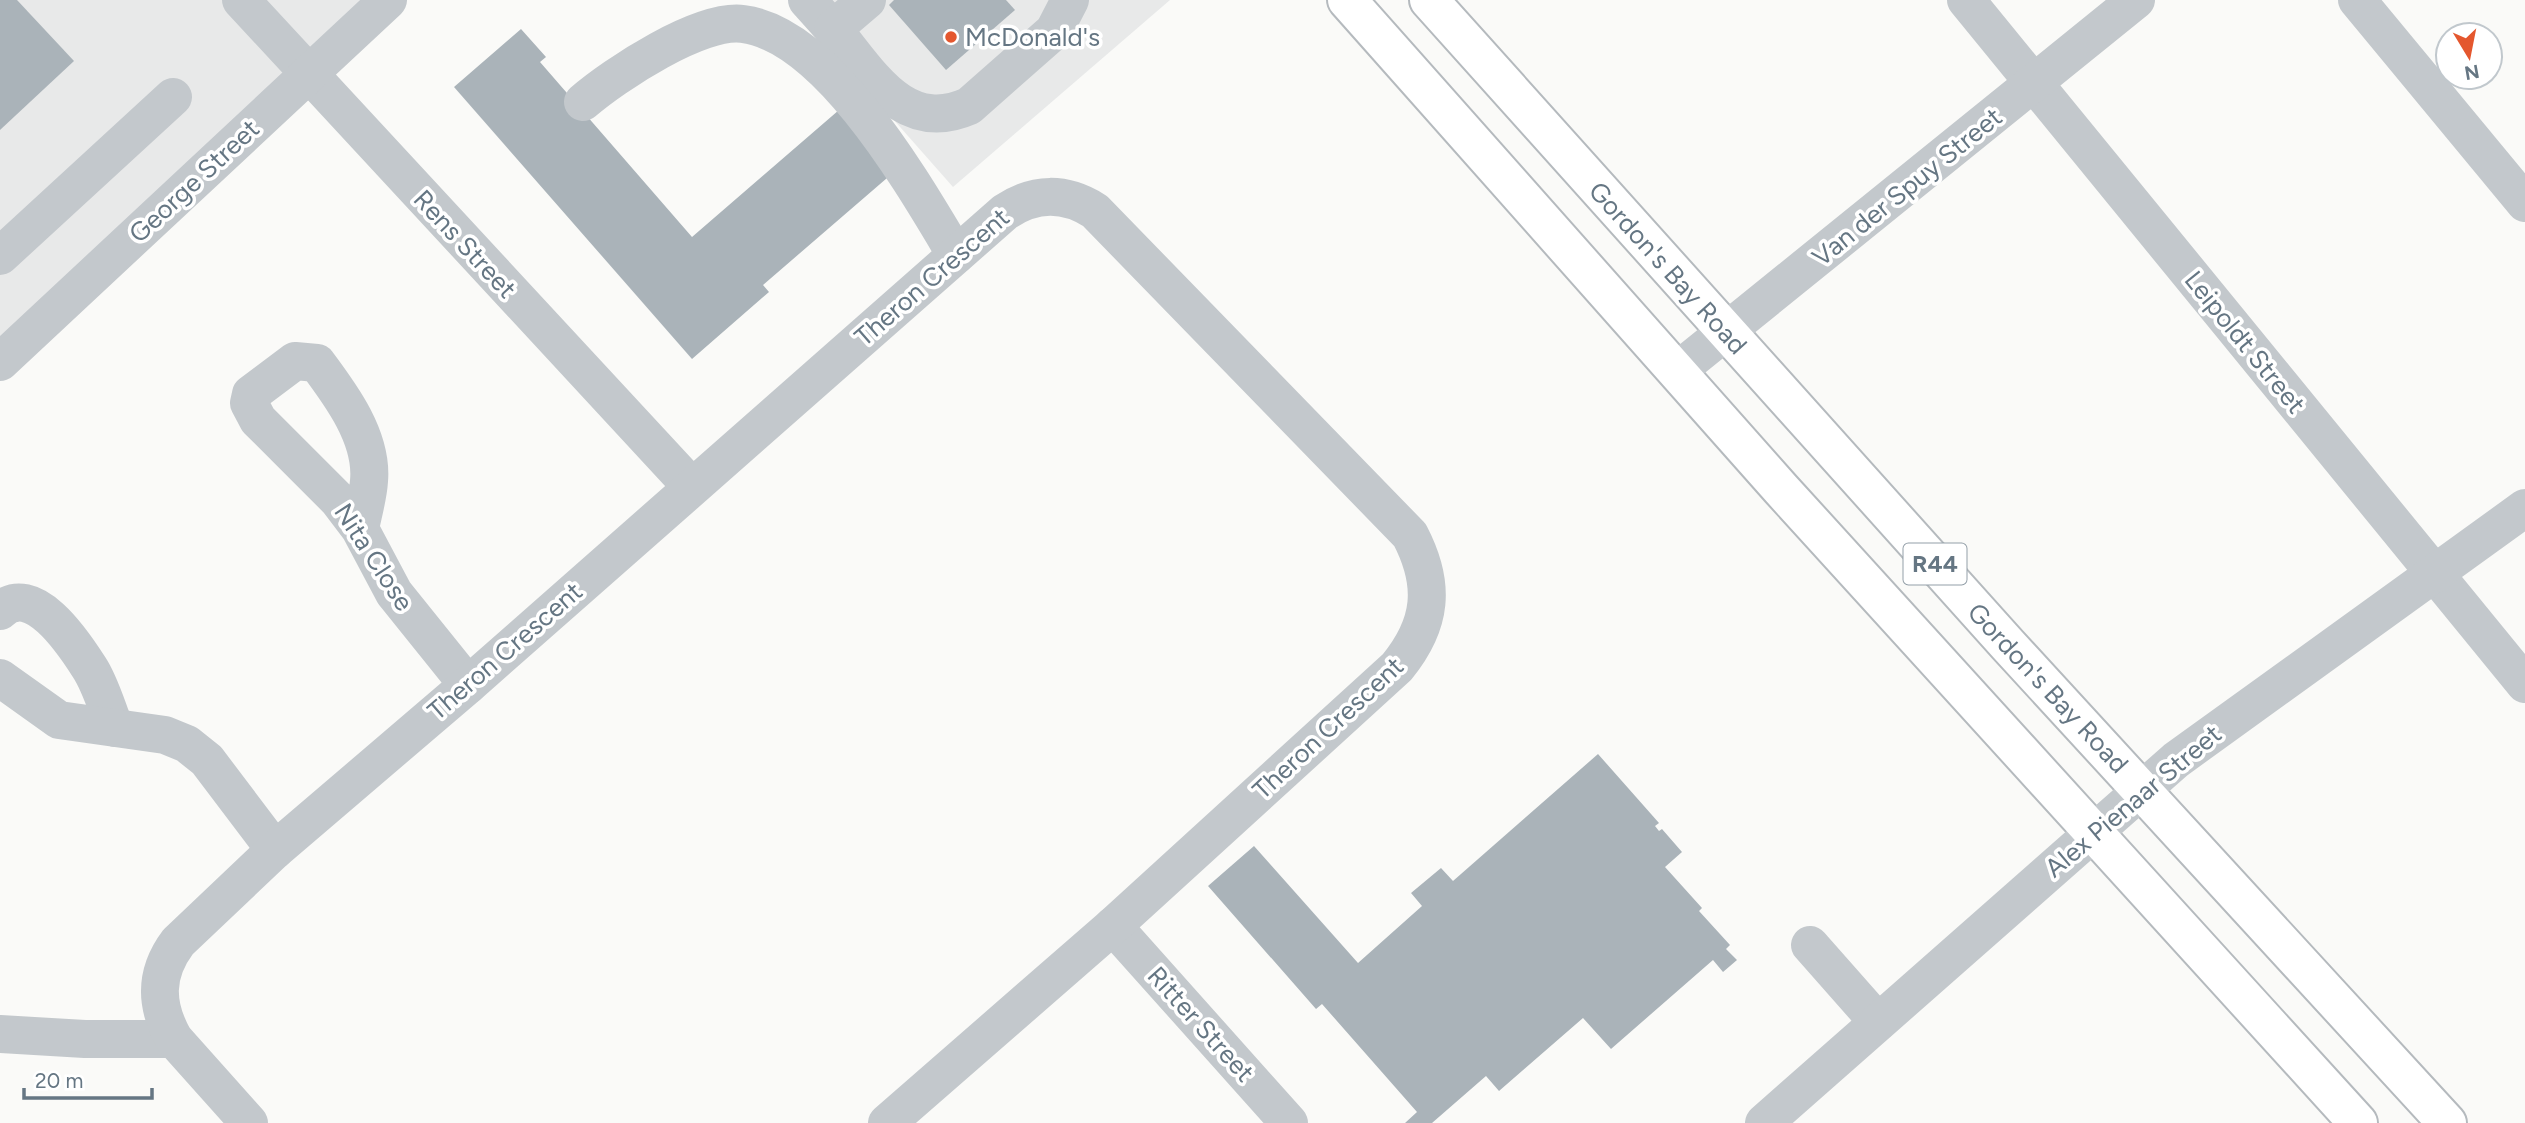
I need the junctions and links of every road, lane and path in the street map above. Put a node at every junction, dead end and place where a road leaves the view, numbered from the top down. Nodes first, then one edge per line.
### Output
1 (241, 0) edge
2 (388, 0) edge
3 (807, 0) edge
4 (867, 0) edge
5 (1070, 0) edge
6 (1347, 0) edge
7 (1429, 0) edge
8 (1966, 0) edge
9 (2136, 0) edge
10 (2357, 0) edge
11 (833, 29) junction
12 (308, 74) junction
13 (2033, 83) junction
14 (173, 97) dead end
15 (583, 102) dead end
16 (2525, 203) edge
17 (956, 255) junction
18 (0, 256) edge
19 (1724, 331) junction
20 (4, 351) edge
21 (1677, 372) junction
22 (691, 486) junction
23 (2525, 508) edge
24 (360, 529) junction
25 (2435, 573) junction
26 (0, 611) edge
27 (0, 678) edge
28 (2525, 684) edge
29 (468, 685) junction
30 (115, 728) junction
31 (2141, 790) junction
32 (2092, 832) junction
33 (275, 850) junction
34 (1113, 926) junction
35 (1810, 945) dead end
36 (1878, 1022) junction
37 (0, 1034) edge
38 (174, 1039) junction
39 (249, 1123) edge
40 (887, 1123) edge
41 (1289, 1123) edge
42 (1764, 1123) edge
43 (2358, 1123) edge
44 (2447, 1123) edge

1 - 12 street, Rens Street
2 - 12 street, George Street
3 - 11 street
4 - 11 street
5 - 11 street
6 - 21 main road, R44
7 - 19 main road, Gordon's Bay Road / R44
8 - 13 street, Leipoldt Street
9 - 13 street, Van der Spuy Street
10 - 16 street
12 - 20 street, George Street
12 - 22 street, Rens Street
13 - 19 street, Van der Spuy Street
13 - 25 street, Leipoldt Street
14 - 18 street
15 - 17 street
17 - 22 street, Theron Crescent
17 - 34 street, Theron Crescent
19 - 21 street, Van der Spuy Street
19 - 31 main road, Gordon's Bay Road / R44
21 - 32 main road, R44
22 - 29 street, Theron Crescent
23 - 25 street, Alex Pienaar Street
24 - 24 street, Nita Close
24 - 29 street, Nita Close
25 - 28 street, Leipoldt Street
25 - 31 street, Alex Pienaar Street
26 - 30 street
27 - 30 street
29 - 33 street, Theron Crescent
30 - 33 street
31 - 32 street, Alex Pienaar Street
31 - 44 main road, Gordon's Bay Road / R44
32 - 36 street, Alex Pienaar Street
32 - 43 main road, R44
33 - 38 street, Theron Crescent
34 - 40 street, Theron Crescent
34 - 41 street, Ritter Street
35 - 36 street
36 - 42 street, Alex Pienaar Street
37 - 38 street
38 - 39 street, Theron Crescent

